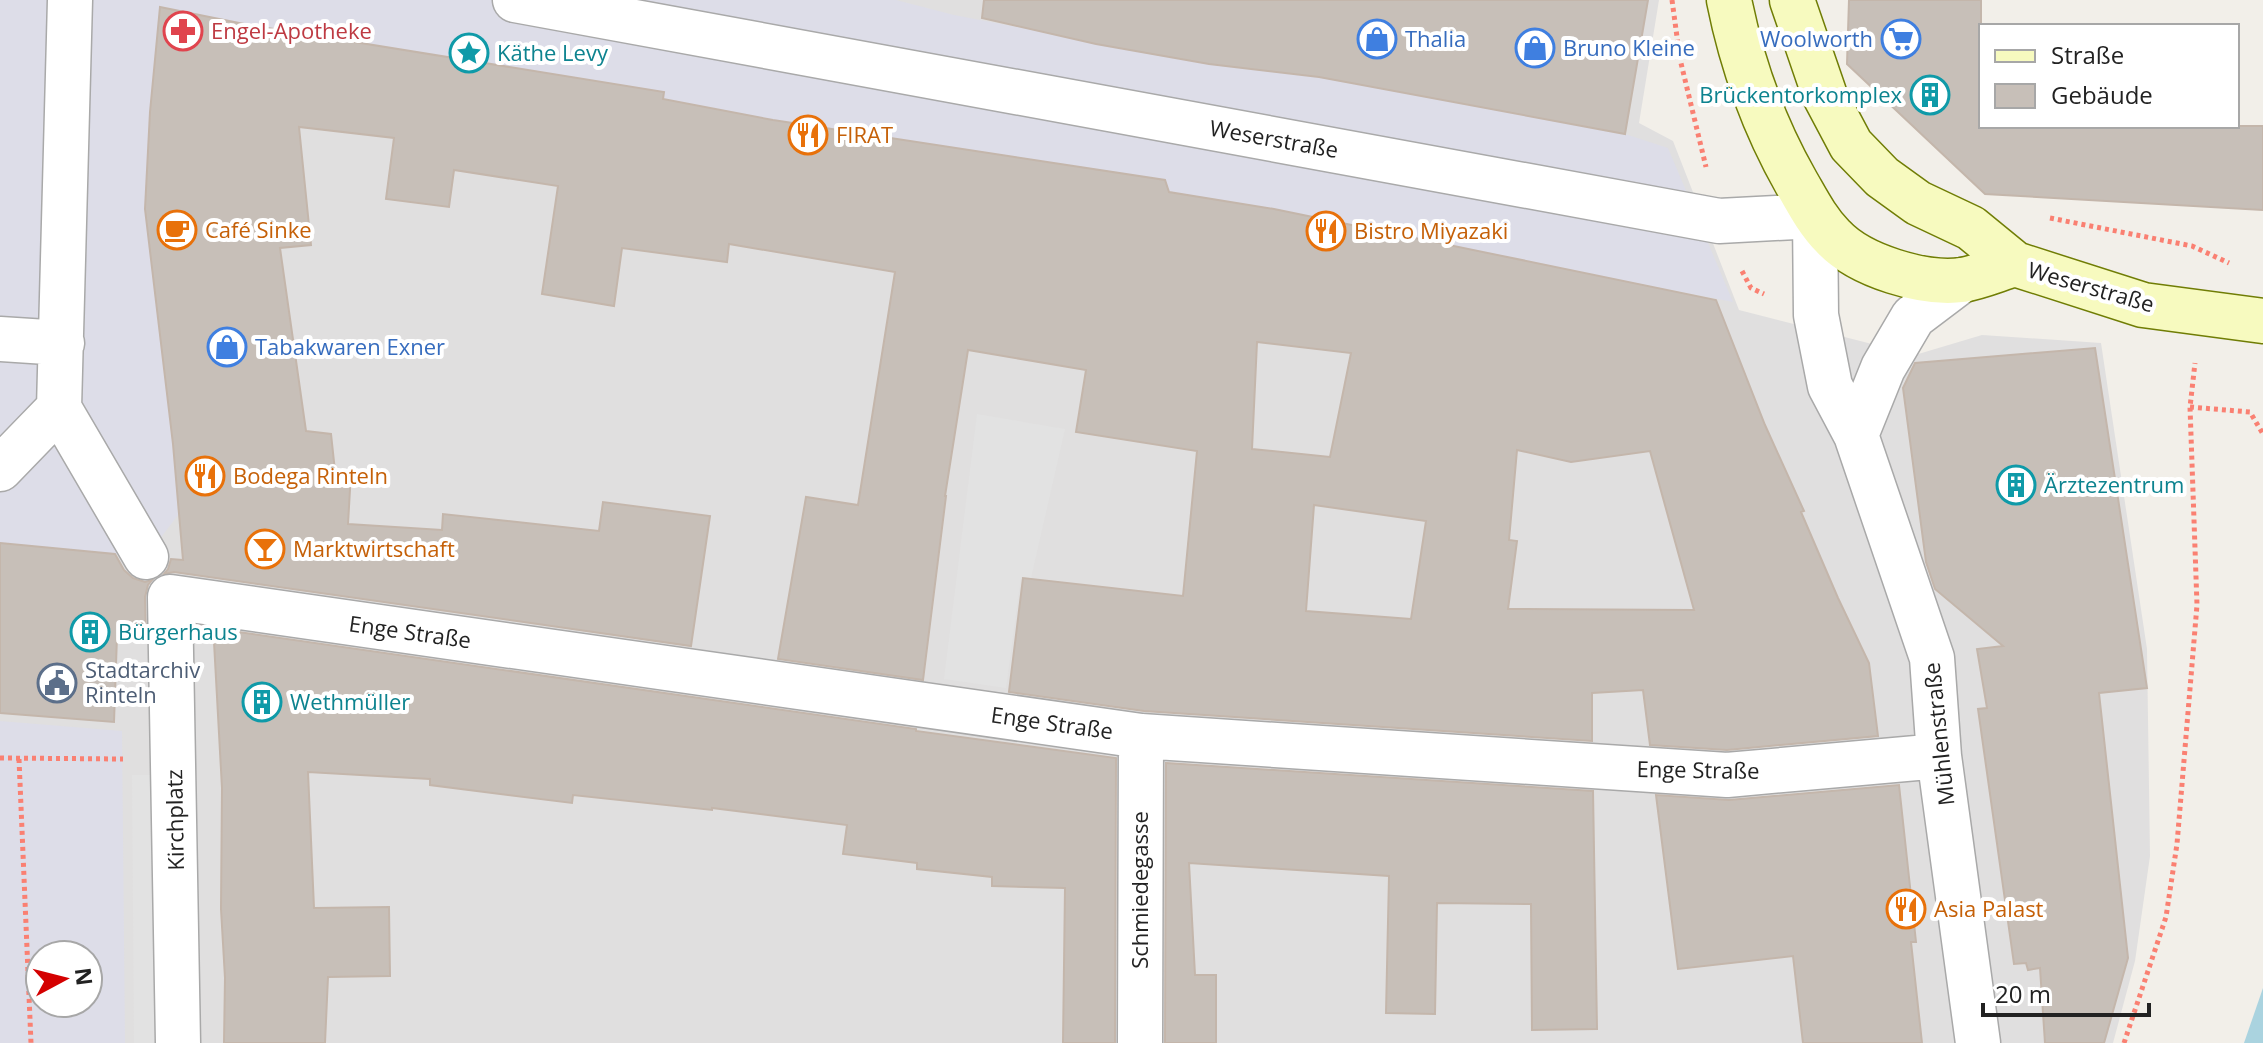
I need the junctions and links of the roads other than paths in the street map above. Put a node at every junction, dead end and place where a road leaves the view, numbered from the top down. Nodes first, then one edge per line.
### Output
1 (70, 0) edge
2 (515, 0) edge
3 (1729, 0) edge
4 (1792, 0) edge
5 (1815, 216) junction
6 (2015, 264) junction
7 (1962, 280) junction
8 (2263, 321) edge
9 (0, 339) edge
10 (62, 343) junction
11 (59, 408) junction
12 (1856, 435) junction
13 (0, 469) edge
14 (146, 557) dead end
15 (170, 597) joint
16 (1141, 736) junction
17 (1939, 756) junction
18 (178, 1043) edge
19 (1140, 1043) edge
20 (1978, 1043) edge

1 - 10 street
2 - 5 street, Weserstraße
3 - 5 main road
4 - 6 main road, Weserstraße
5 - 7 main road, Weserstraße
5 - 12 street, Mühlenstraße
6 - 7 main road, Weserstraße
6 - 8 main road, Weserstraße
7 - 12 street
9 - 10 street
10 - 11 street
11 - 13 street
11 - 14 street
12 - 17 street, Mühlenstraße
15 - 16 street, Enge Straße
15 - 18 street, Kirchplatz
16 - 17 street, Enge Straße
16 - 19 street, Schmiedegasse
17 - 20 street, Mühlenstraße

